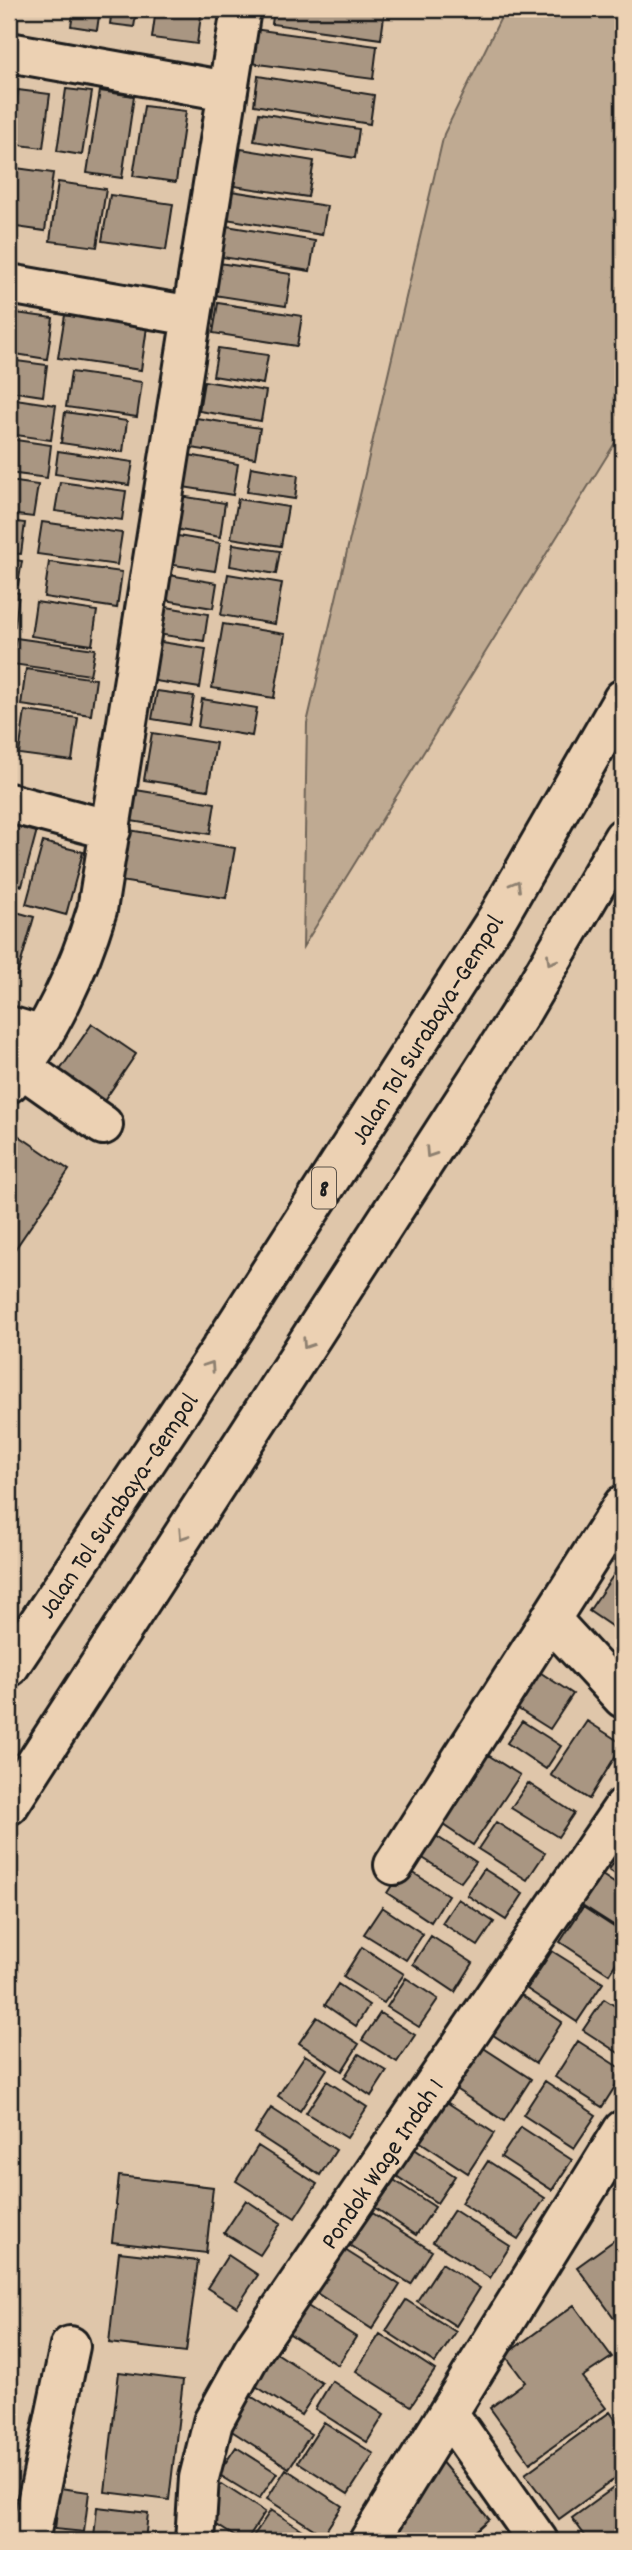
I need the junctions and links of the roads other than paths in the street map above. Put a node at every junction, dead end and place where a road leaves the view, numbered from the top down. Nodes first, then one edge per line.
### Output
1 (242, 9) edge
2 (9, 52) edge
3 (227, 92) junction
4 (9, 284) edge
5 (192, 316) junction
6 (623, 699) edge
7 (9, 803) edge
8 (111, 830) junction
9 (623, 838) edge
10 (26, 1031) edge
11 (15, 1076) edge
12 (103, 1125) dead end
13 (623, 1505) edge
14 (550, 1619) junction
15 (9, 1667) edge
16 (623, 1698) edge
17 (9, 1805) edge
18 (623, 1808) edge
19 (394, 1865) dead end
20 (621, 2138) edge
21 (70, 2346) dead end
22 (449, 2413) junction
23 (29, 2541) edge
24 (195, 2541) edge
25 (369, 2541) edge
26 (538, 2541) edge

1 - 3 main road
2 - 3 main road
3 - 5 main road
4 - 5 main road
5 - 8 main road
15 -> 6 main road, Jalan Tol Surabaya–Gempol / 8
7 - 8 main road
8 - 10 main road
9 -> 17 main road
10 - 11 main road
11 - 12 main road
13 - 14 main road
14 - 16 main road
14 - 19 main road
18 - 24 main road, Pondok Wage Indah 1
20 - 22 main road
21 - 23 main road
22 - 25 main road
22 - 26 main road

